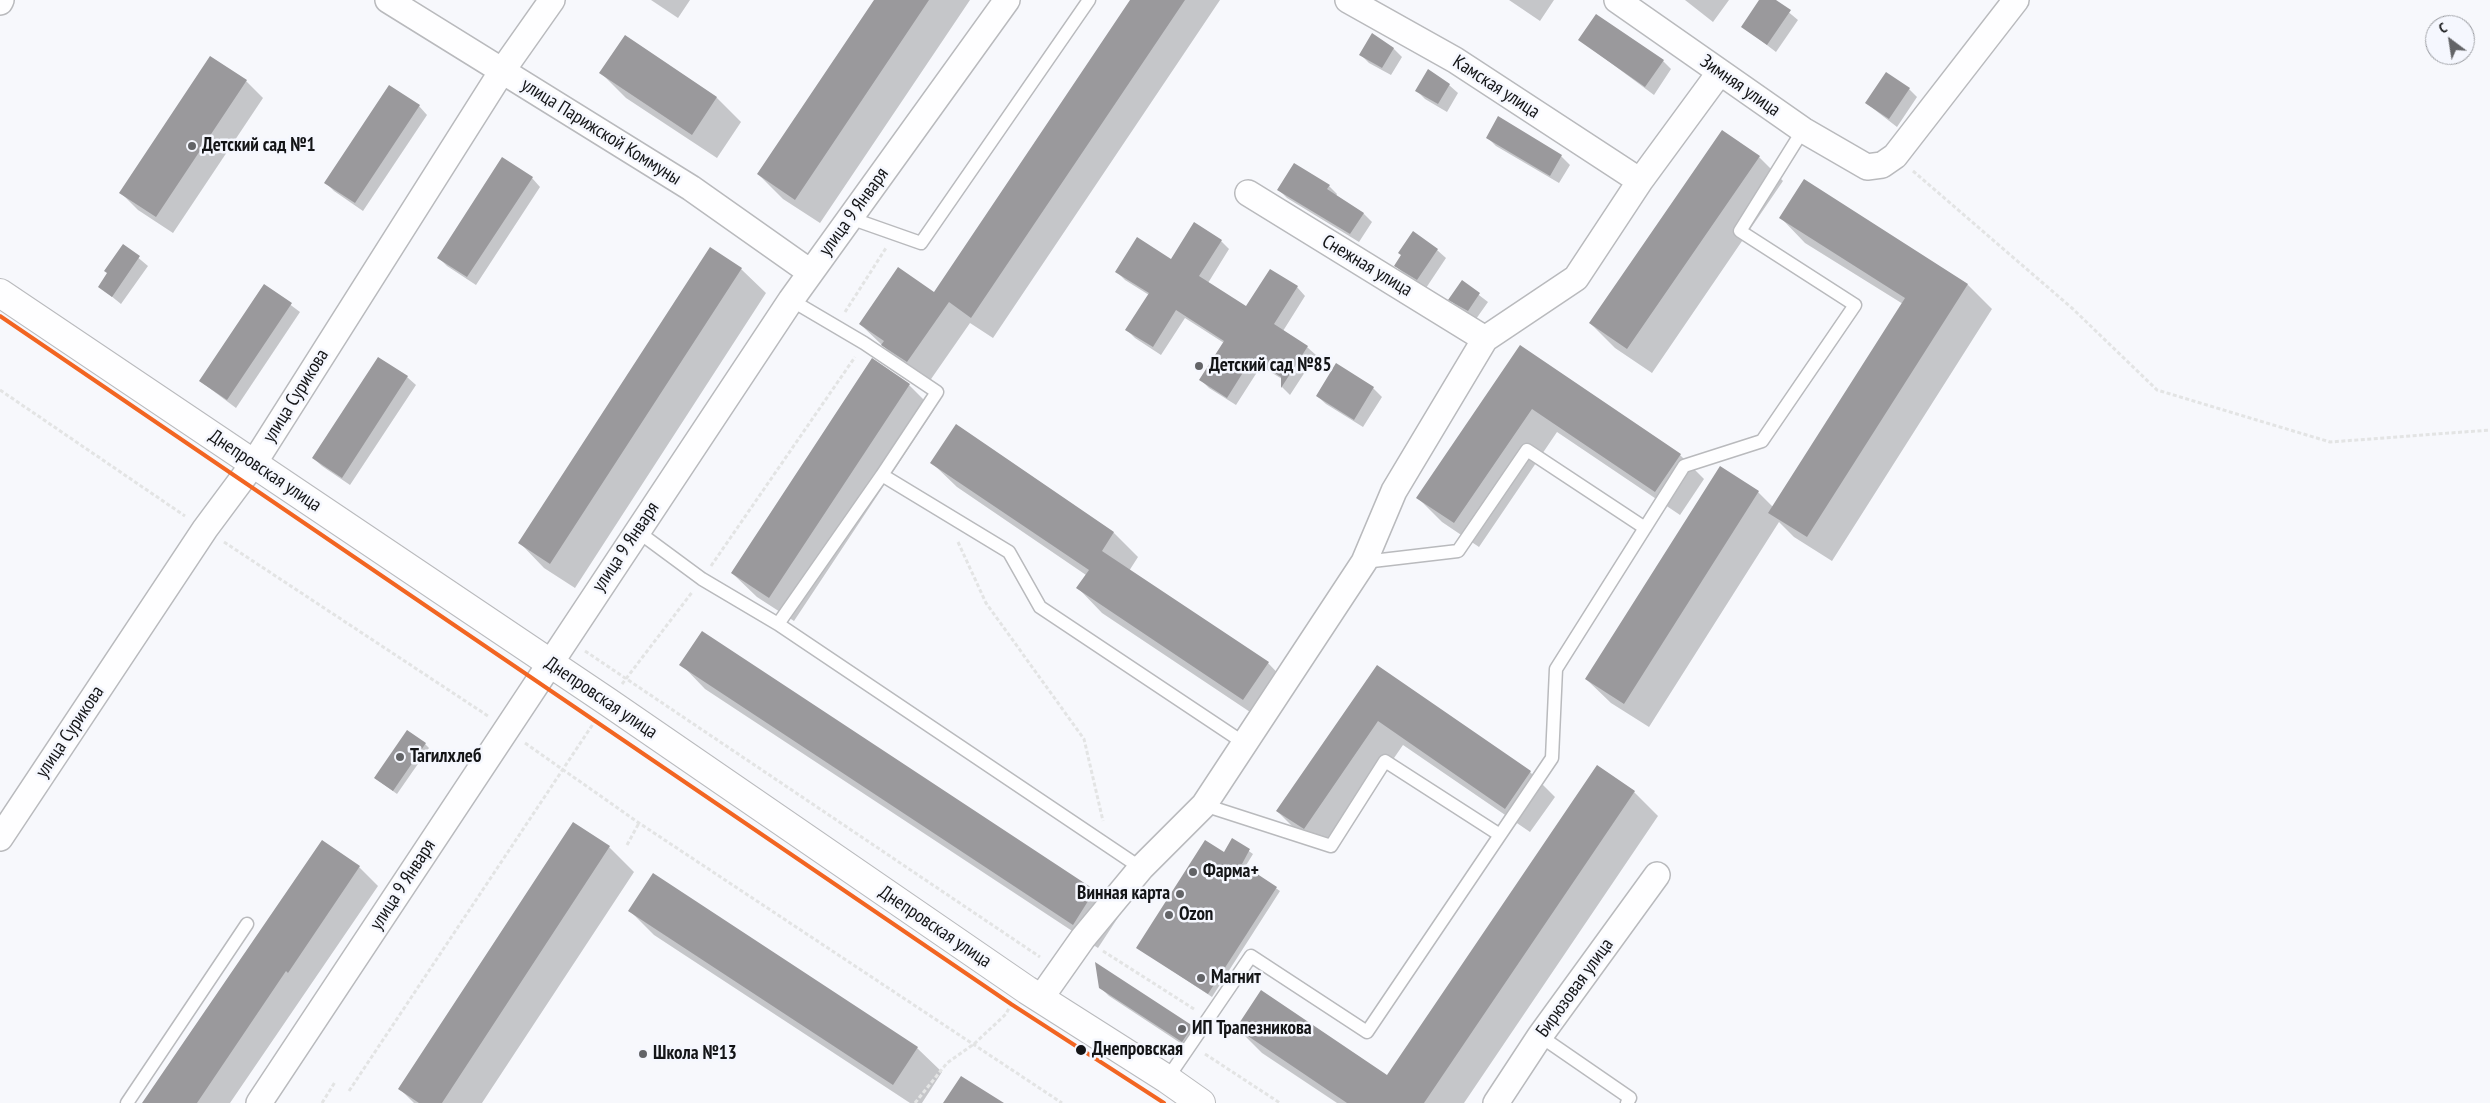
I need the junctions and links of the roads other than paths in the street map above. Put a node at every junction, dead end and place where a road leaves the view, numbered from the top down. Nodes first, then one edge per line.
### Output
1 (388, 0) edge
2 (552, 0) edge
3 (1007, 0) edge
4 (1089, 0) edge
5 (1348, 0) edge
6 (1617, 0) edge
7 (2016, 0) edge
8 (502, 71) junction
9 (1720, 72) junction
10 (1803, 130) junction
11 (1640, 181) junction
12 (1248, 193) dead end
13 (850, 218) junction
14 (810, 272) junction
15 (0, 293) edge
16 (791, 300) junction
17 (1485, 339) junction
18 (254, 463) junction
19 (882, 475) junction
20 (1645, 528) junction
21 (637, 531) junction
22 (1364, 562) junction
23 (778, 624) junction
24 (549, 663) junction
25 (1244, 743) junction
26 (1204, 805) junction
27 (1500, 835) junction
28 (0, 838) edge
29 (1141, 868) junction
30 (1658, 874) dead end
31 (247, 924) dead end
32 (1034, 995) junction
33 (1540, 1036) junction
34 (1167, 1079) junction
35 (1631, 1101) edge
36 (127, 1103) edge
37 (259, 1103) edge
38 (1201, 1103) edge
39 (1496, 1103) edge

1 - 8 street, улица Парижской Коммуны
2 - 8 street, улица Сурикова
3 - 13 street, улица 9 Января
4 - 13 lane
5 - 11 street, Камская улица
6 - 9 street, Зимняя улица
7 - 10 street, Зимняя улица
8 - 14 street, улица Парижской Коммуны
8 - 18 street, улица Сурикова
9 - 10 street, Зимняя улица
9 - 11 street
10 - 20 lane
11 - 17 street
12 - 17 street, Снежная улица
13 - 14 street, улица 9 Января
14 - 16 street, улица 9 Января
15 - 18 street, Днепровская улица
16 - 19 lane
16 - 21 street, улица 9 Января
17 - 22 street
18 - 24 street, Днепровская улица
18 - 28 street, улица Сурикова
19 - 23 lane
19 - 25 lane
20 - 22 lane
20 - 27 lane
21 - 23 lane
21 - 24 street, улица 9 Января
22 - 25 street
23 - 29 lane
24 - 32 street, Днепровская улица
24 - 37 street, улица 9 Января
25 - 26 street
26 - 27 lane
26 - 29 street
27 - 34 lane
29 - 32 street
30 - 33 street, Бирюзовая улица
31 - 36 lane
32 - 34 street, Днепровская улица
33 - 35 lane
33 - 39 street, Бирюзовая улица
34 - 38 street, Днепровская улица

